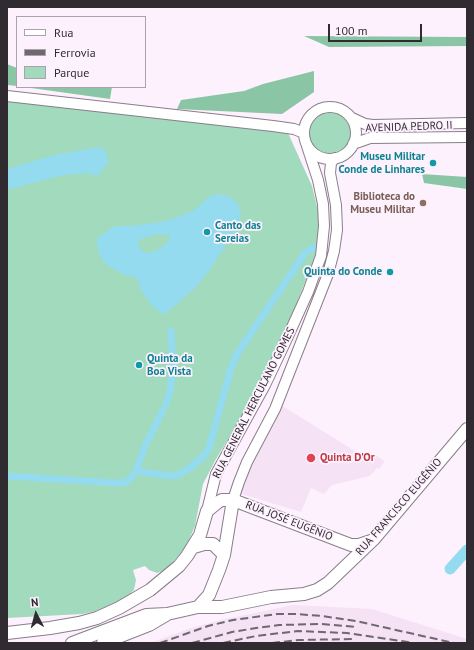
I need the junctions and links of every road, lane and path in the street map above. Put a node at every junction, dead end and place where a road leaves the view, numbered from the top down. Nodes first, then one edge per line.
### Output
1 (7, 96) edge
2 (352, 118) junction
3 (307, 120) junction
4 (467, 123) edge
5 (274, 126) junction
6 (304, 134) junction
7 (467, 137) edge
8 (353, 144) junction
9 (307, 146) junction
10 (335, 158) junction
11 (314, 165) junction
12 (330, 168) junction
13 (467, 430) edge
14 (234, 500) junction
15 (207, 511) junction
16 (374, 539) junction
17 (339, 540) junction
18 (194, 547) junction
19 (224, 555) junction
20 (341, 570) junction
21 (198, 607) junction
22 (167, 614) junction
23 (7, 632) edge
24 (72, 643) edge
25 (103, 643) edge

1 - 5 main road
2 - 3 main road, AVENIDA PEDRO II
2 - 4 main road, AVENIDA PEDRO II
2 - 8 main road, AVENIDA PEDRO II
3 - 5 main road
3 - 6 main road
5 - 6 main road
6 - 9 main road
7 - 8 main road, AVENIDA PEDRO II
8 - 10 main road, AVENIDA PEDRO II
9 - 10 main road
9 - 11 main road, RUA GENERAL HERCULANO GOMES
10 - 12 main road
11 - 12 main road
11 - 15 main road, RUA GENERAL HERCULANO GOMES
12 - 14 main road, RUA GENERAL HERCULANO GOMES
13 - 16 main road, RUA FRANCISCO EUGÊNIO
14 - 15 main road, RUA JOSÉ EUGÊNIO
14 - 17 main road, RUA JOSÉ EUGÊNIO
14 - 19 main road, RUA GENERAL HERCULANO GOMES
15 - 18 main road, RUA GENERAL HERCULANO GOMES
16 - 17 main road, RUA JOSÉ EUGÊNIO
16 - 20 main road, RUA FRANCISCO EUGÊNIO
17 - 20 main road
18 - 19 main road
18 - 23 main road, RUA GENERAL HERCULANO GOMES
19 - 21 main road, RUA GENERAL HERCULANO GOMES
20 - 21 main road, RUA FRANCISCO EUGÊNIO
21 - 22 main road, RUA FRANCISCO EUGÊNIO
22 - 24 main road
22 - 25 main road

